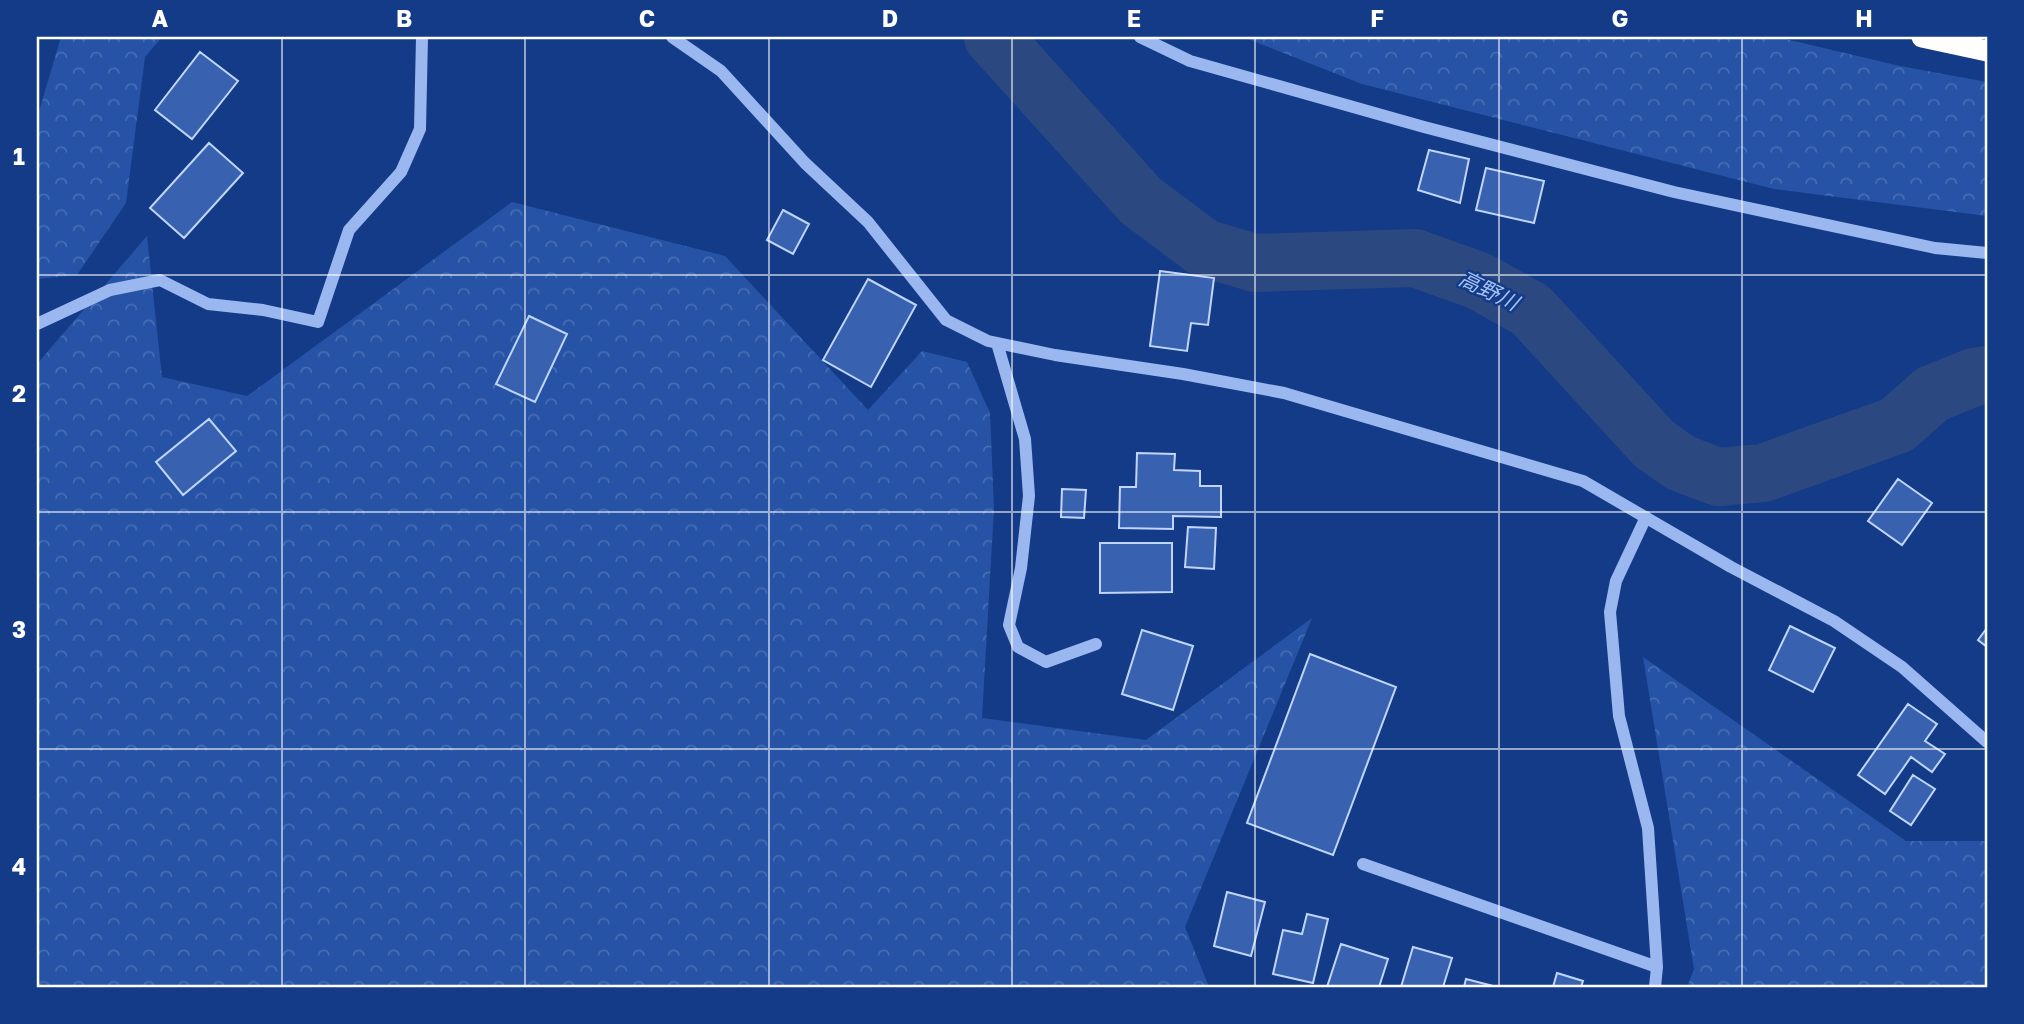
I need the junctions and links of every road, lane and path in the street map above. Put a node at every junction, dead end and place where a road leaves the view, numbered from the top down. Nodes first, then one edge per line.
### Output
1 (422, 37) edge
2 (672, 37) edge
3 (1140, 37) edge
4 (1922, 37) edge
5 (1987, 51) edge
6 (1987, 253) edge
7 (37, 324) edge
8 (997, 343) junction
9 (1646, 517) junction
10 (1096, 644) dead end
11 (1987, 742) edge
12 (1363, 864) dead end
13 (1657, 967) junction
14 (1655, 987) edge

1 - 7 street
2 - 8 street
3 - 6 street
4 - 5 highway
8 - 9 street
8 - 10 street
9 - 11 street
9 - 13 street
12 - 13 street
13 - 14 street

